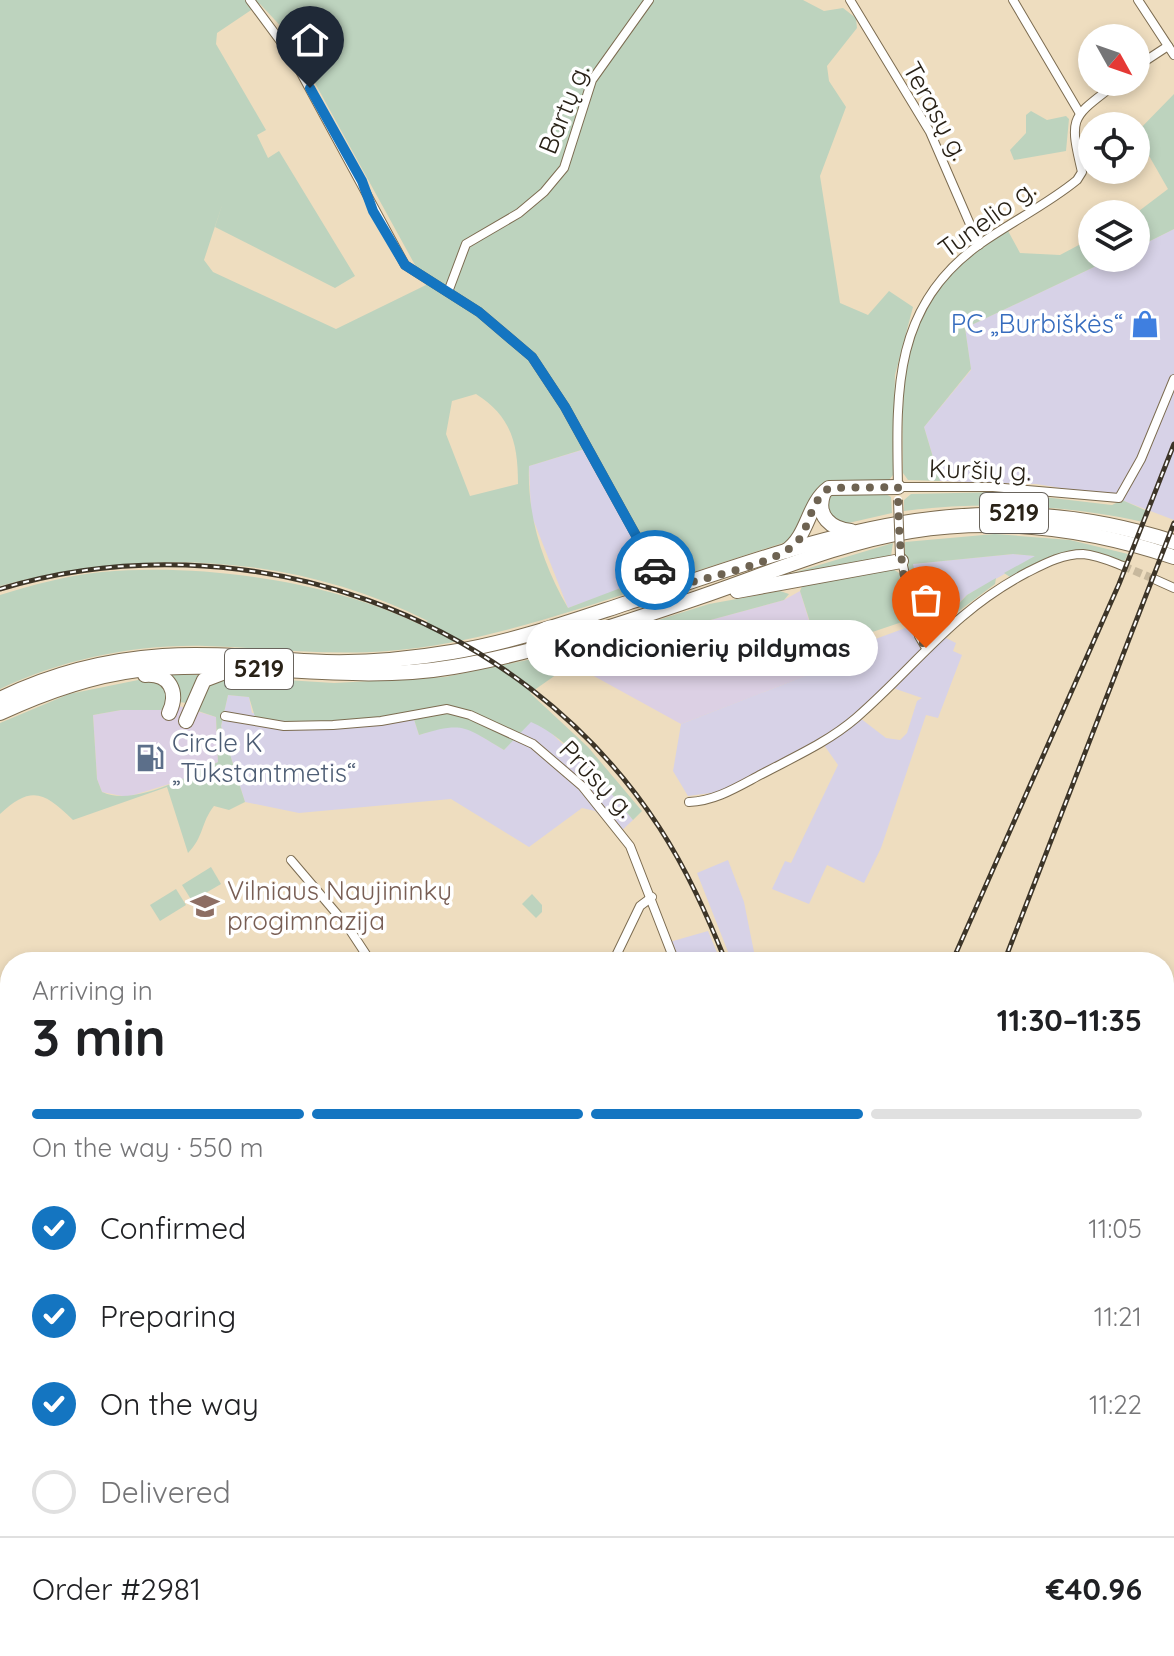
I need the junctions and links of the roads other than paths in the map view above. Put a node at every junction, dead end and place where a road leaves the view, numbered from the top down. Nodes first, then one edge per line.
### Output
1 (250, 0) edge
2 (649, 0) edge
3 (850, 0) edge
4 (1013, 0) edge
5 (1138, 0) edge
6 (1168, 46) junction
7 (1174, 55) edge
8 (1150, 58) edge
9 (1100, 96) edge
10 (1079, 112) joint
11 (1078, 116) edge
12 (1078, 155) edge
13 (1078, 178) edge
14 (979, 245) junction
15 (448, 292) junction
16 (1174, 379) edge
17 (825, 491) junction
18 (898, 494) junction
19 (853, 531) junction
20 (1174, 542) edge
21 (780, 554) junction
22 (1174, 557) edge
23 (901, 558) junction
24 (1123, 566) tunnel mouth
25 (654, 568) junction
26 (1154, 579) tunnel mouth
27 (682, 585) junction
28 (1174, 588) edge
29 (643, 597) junction
30 (697, 598) junction
31 (926, 648) junction
32 (256, 669) junction
33 (105, 677) junction
34 (0, 699) edge
35 (0, 713) edge
36 (169, 713) dead end
37 (225, 716) dead end
38 (186, 721) dead end
39 (689, 802) dead end
40 (291, 860) dead end
41 (652, 897) junction
42 (364, 952) edge
43 (618, 952) edge
44 (671, 952) edge

1 - 15 street
2 - 15 street, Bartų g.
3 - 14 street, Terasų g.
4 - 10 street
5 - 6 street
6 - 7 street
6 - 8 street
9 - 10 street
11 - 12 street, Tunelio g.
13 - 14 street, Tunelio g.
14 - 18 street, Tunelio g.
15 - 25 street
16 - 18 street, Kuršių g.
17 - 18 highway
17 - 19 highway
17 - 21 highway
18 - 23 street, Tunelio g., bridge
19 - 20 highway, 5219
19 - 21 highway, 5219
21 - 27 highway, 5219
22 - 30 highway, 5219
23 - 30 highway
23 - 31 street, Tunelio g.
24 - 31 street
25 - 27 highway
25 - 29 highway
26 - 28 street
27 - 29 highway, 5219
29 - 34 highway, 5219
30 - 32 highway, 5219
31 - 39 street
32 - 33 highway, 5219
32 - 38 highway
33 - 35 highway, 5219
33 - 36 highway
37 - 41 street, Prūsų g.
40 - 42 street
41 - 43 street
41 - 44 street, Prūsų g.

